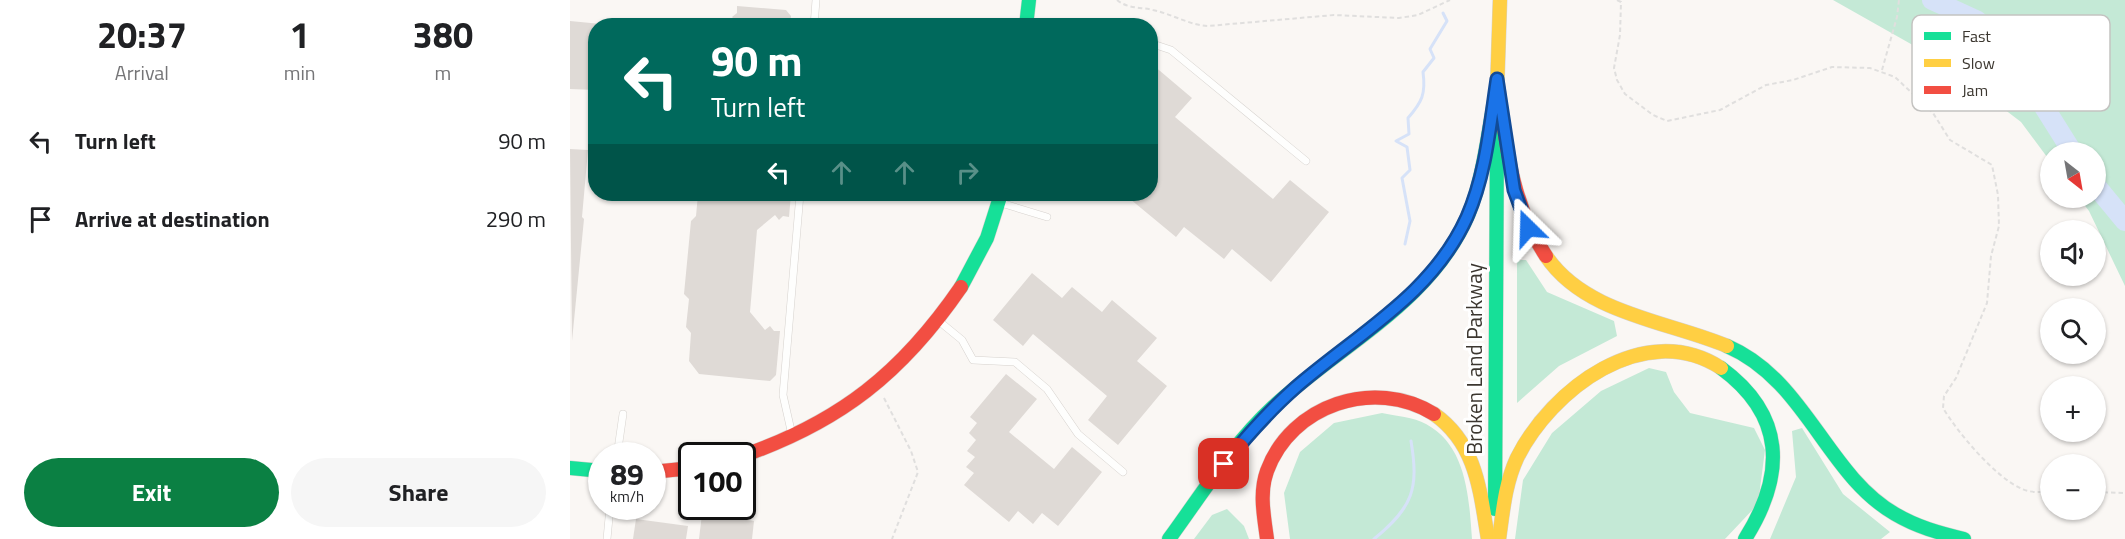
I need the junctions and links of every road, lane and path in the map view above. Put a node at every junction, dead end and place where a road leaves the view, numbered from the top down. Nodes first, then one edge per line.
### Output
1 (816, 0) edge
2 (1029, 0) edge
3 (1118, 0) edge
4 (1450, 0) edge
5 (1617, 0) edge
6 (1899, 0) edge
7 (1500, 1) edge
8 (815, 18) edge
9 (1027, 18) edge
10 (1158, 46) edge
11 (1882, 70) junction
12 (1497, 79) junction
13 (1912, 92) edge
14 (1931, 111) edge
15 (1306, 161) dead end
16 (799, 201) edge
17 (999, 201) edge
18 (1007, 201) edge
19 (1047, 217) dead end
20 (938, 320) junction
21 (877, 384) junction
22 (623, 414) dead end
23 (793, 437) junction
24 (619, 442) edge
25 (756, 451) edge
26 (570, 468) edge
27 (588, 470) edge
28 (1123, 472) dead end
29 (2040, 491) edge
30 (2106, 492) edge
31 (2125, 493) edge
32 (609, 520) edge
33 (607, 539) edge
34 (892, 539) edge
35 (1169, 539) edge
36 (1267, 539) edge
37 (1488, 539) edge
38 (1495, 539) edge
39 (1499, 539) edge
40 (1745, 539) edge
41 (1964, 539) edge

1 - 8 lane
2 - 9 main road
3 - 4 path
5 - 11 path
6 - 11 path
7 - 12 main road, Broken Land Parkway
10 - 15 lane
11 - 13 path
12 - 35 main road
12 - 38 main road, Broken Land Parkway
12 - 41 main road
14 - 29 path
16 - 23 lane
17 - 20 main road
18 - 19 lane
20 - 21 main road
20 - 28 lane
21 - 23 main road
21 - 34 path
22 - 24 lane
23 - 25 main road
26 - 27 main road
30 - 31 path
32 - 33 lane
36 - 37 main road
39 - 40 main road

